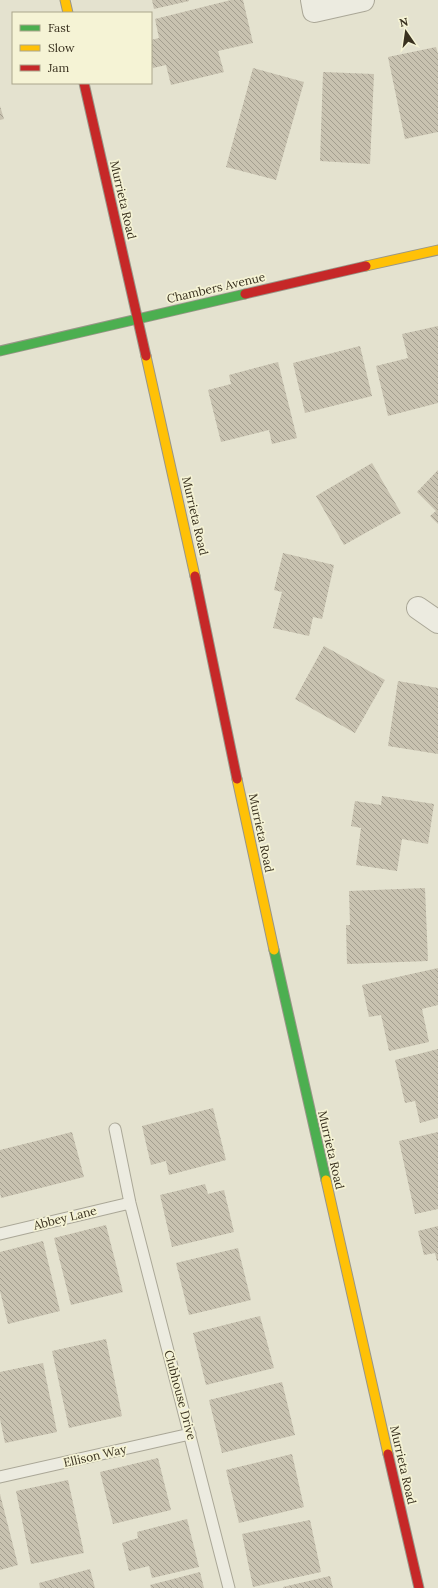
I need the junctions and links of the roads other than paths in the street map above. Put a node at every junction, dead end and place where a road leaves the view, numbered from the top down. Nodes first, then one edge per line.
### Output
1 (65, 0) edge
2 (312, 0) edge
3 (362, 0) edge
4 (68, 12) edge
5 (84, 84) edge
6 (438, 250) edge
7 (137, 318) junction
8 (0, 351) edge
9 (418, 608) dead end
10 (438, 622) edge
11 (115, 1129) dead end
12 (130, 1203) junction
13 (0, 1234) edge
14 (190, 1434) junction
15 (0, 1477) edge
16 (229, 1588) edge
17 (419, 1588) edge

1 - 4 main road
2 - 3 street
5 - 7 main road, Murrieta Road
6 - 7 main road, Chambers Avenue
7 - 8 main road, Chambers Avenue
7 - 17 main road, Murrieta Road
9 - 10 street
11 - 12 lane, Clubhouse Drive
12 - 13 lane, Abbey Lane
12 - 14 lane, Clubhouse Drive
14 - 15 lane, Ellison Way
14 - 16 lane, Clubhouse Drive

